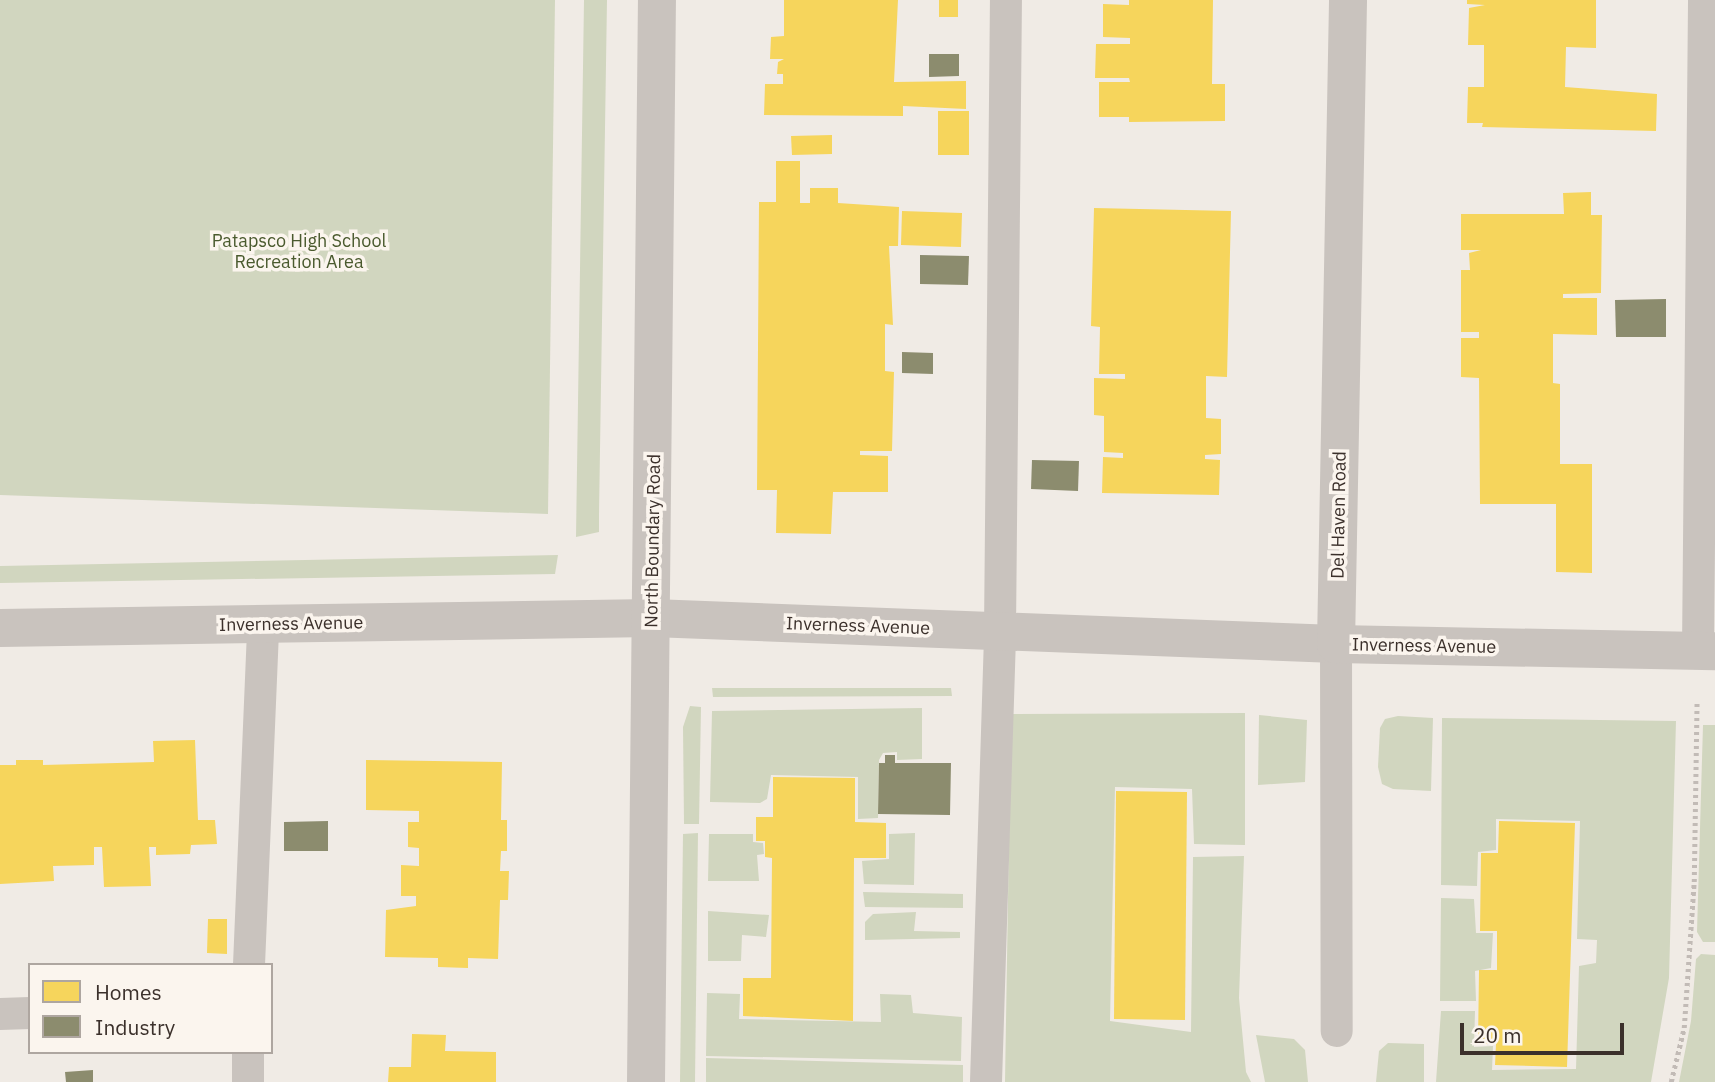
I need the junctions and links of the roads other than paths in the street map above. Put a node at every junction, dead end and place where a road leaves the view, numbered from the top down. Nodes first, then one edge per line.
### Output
1 (657, 0) edge
2 (1006, 0) edge
3 (1348, 0) edge
4 (1704, 0) edge
5 (652, 618) junction
6 (263, 624) junction
7 (0, 628) edge
8 (1000, 631) junction
9 (1336, 644) junction
10 (1706, 651) edge
11 (249, 963) edge
12 (28, 1013) edge
13 (0, 1014) edge
14 (1337, 1031) dead end
15 (248, 1054) edge
16 (248, 1082) edge
17 (646, 1082) edge
18 (986, 1082) edge

1 - 5 street, North Boundary Road
2 - 8 lane
3 - 9 street, Del Haven Road
4 - 10 lane
5 - 6 street, Inverness Avenue
5 - 8 street, Inverness Avenue
5 - 17 street, North Boundary Road
6 - 7 street, Inverness Avenue
6 - 11 lane
8 - 9 street, Inverness Avenue
8 - 18 lane
9 - 10 street, Inverness Avenue
9 - 14 lane, Del Haven Road
12 - 13 lane
15 - 16 lane

